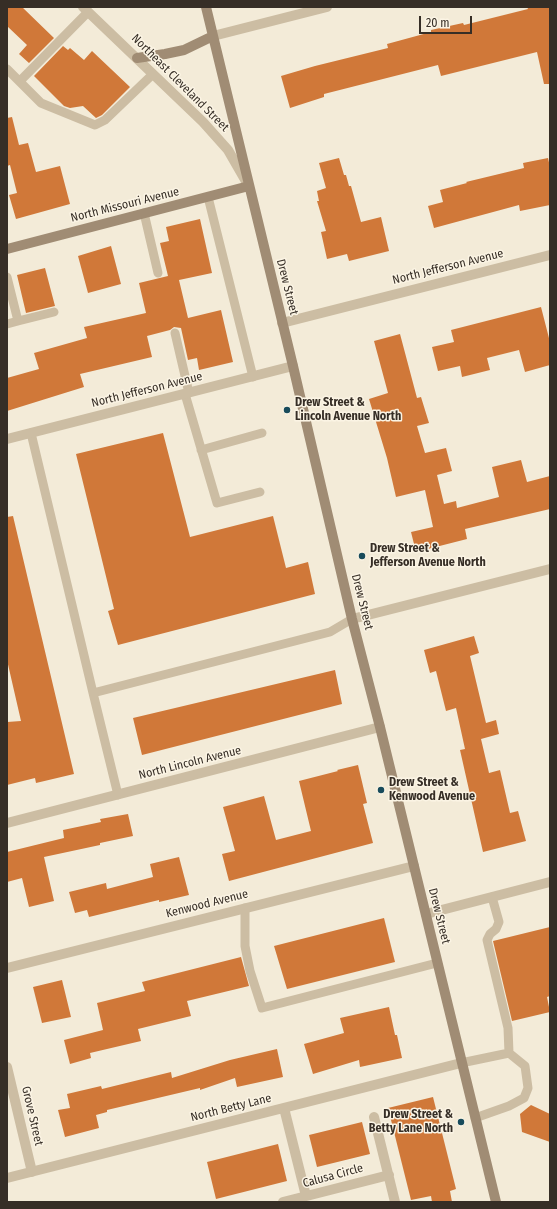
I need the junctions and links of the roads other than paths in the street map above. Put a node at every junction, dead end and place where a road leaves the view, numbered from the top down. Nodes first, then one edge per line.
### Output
1 (206, 7) edge
2 (327, 7) edge
3 (86, 9) edge
4 (213, 36) junction
5 (137, 58) junction
6 (7, 69) edge
7 (153, 74) junction
8 (20, 81) junction
9 (249, 186) junction
10 (208, 197) junction
11 (144, 213) junction
12 (7, 249) edge
13 (550, 255) edge
14 (158, 273) dead end
15 (7, 277) edge
16 (54, 312) dead end
17 (18, 321) junction
18 (282, 323) junction
19 (7, 324) edge
20 (175, 334) dead end
21 (293, 366) junction
22 (253, 377) junction
23 (187, 393) junction
24 (31, 433) junction
25 (262, 433) dead end
26 (7, 439) edge
27 (201, 450) junction
28 (260, 492) dead end
29 (550, 569) edge
30 (352, 619) junction
31 (93, 693) junction
32 (380, 727) junction
33 (118, 795) junction
34 (7, 822) edge
35 (414, 866) junction
36 (550, 882) edge
37 (492, 897) junction
38 (245, 908) junction
39 (426, 914) junction
40 (437, 963) junction
41 (7, 968) edge
42 (509, 1053) junction
43 (461, 1063) junction
44 (7, 1067) edge
45 (284, 1108) junction
46 (374, 1117) dead end
47 (475, 1118) junction
48 (32, 1172) junction
49 (389, 1175) junction
50 (7, 1178) edge
51 (306, 1196) junction
52 (284, 1202) edge
53 (395, 1202) edge
54 (496, 1202) edge

1 - 4 main road, Drew Street
2 - 4 street
3 - 5 street, Northeast Cleveland Street
3 - 8 lane
4 - 5 main road
4 - 9 main road, Drew Street
5 - 7 street, Northeast Cleveland Street
6 - 8 lane
7 - 8 lane
7 - 9 street, Northeast Cleveland Street
9 - 10 main road, North Missouri Avenue
9 - 18 main road, Drew Street
10 - 11 main road, North Missouri Avenue
10 - 22 lane
11 - 12 main road, North Missouri Avenue
11 - 14 lane
13 - 18 street, North Jefferson Avenue
15 - 17 lane
16 - 17 lane
17 - 19 lane
18 - 21 main road, Drew Street
20 - 23 lane
21 - 22 street, North Jefferson Avenue
21 - 30 main road, Drew Street
22 - 23 street, North Jefferson Avenue
23 - 24 street, North Jefferson Avenue
23 - 27 lane
24 - 26 street, North Jefferson Avenue
24 - 31 lane
25 - 27 lane
27 - 28 lane
29 - 30 street
30 - 31 lane
30 - 32 main road, Drew Street
31 - 33 lane
32 - 33 street, North Lincoln Avenue
32 - 35 main road, Drew Street
33 - 34 street, North Lincoln Avenue
35 - 38 street, Kenwood Avenue
35 - 39 main road, Drew Street
36 - 37 street
37 - 39 street
37 - 42 lane
38 - 40 lane
38 - 41 street, Kenwood Avenue
39 - 40 main road, Drew Street
40 - 43 main road, Drew Street
42 - 43 lane
42 - 47 lane
43 - 45 street, North Betty Lane
43 - 47 main road, Drew Street
44 - 48 street, Grove Street
45 - 48 street, North Betty Lane
45 - 51 street
46 - 49 street
47 - 54 main road, Drew Street
48 - 50 street, North Betty Lane
49 - 51 street, Calusa Circle
49 - 53 street
51 - 52 street, Calusa Circle

